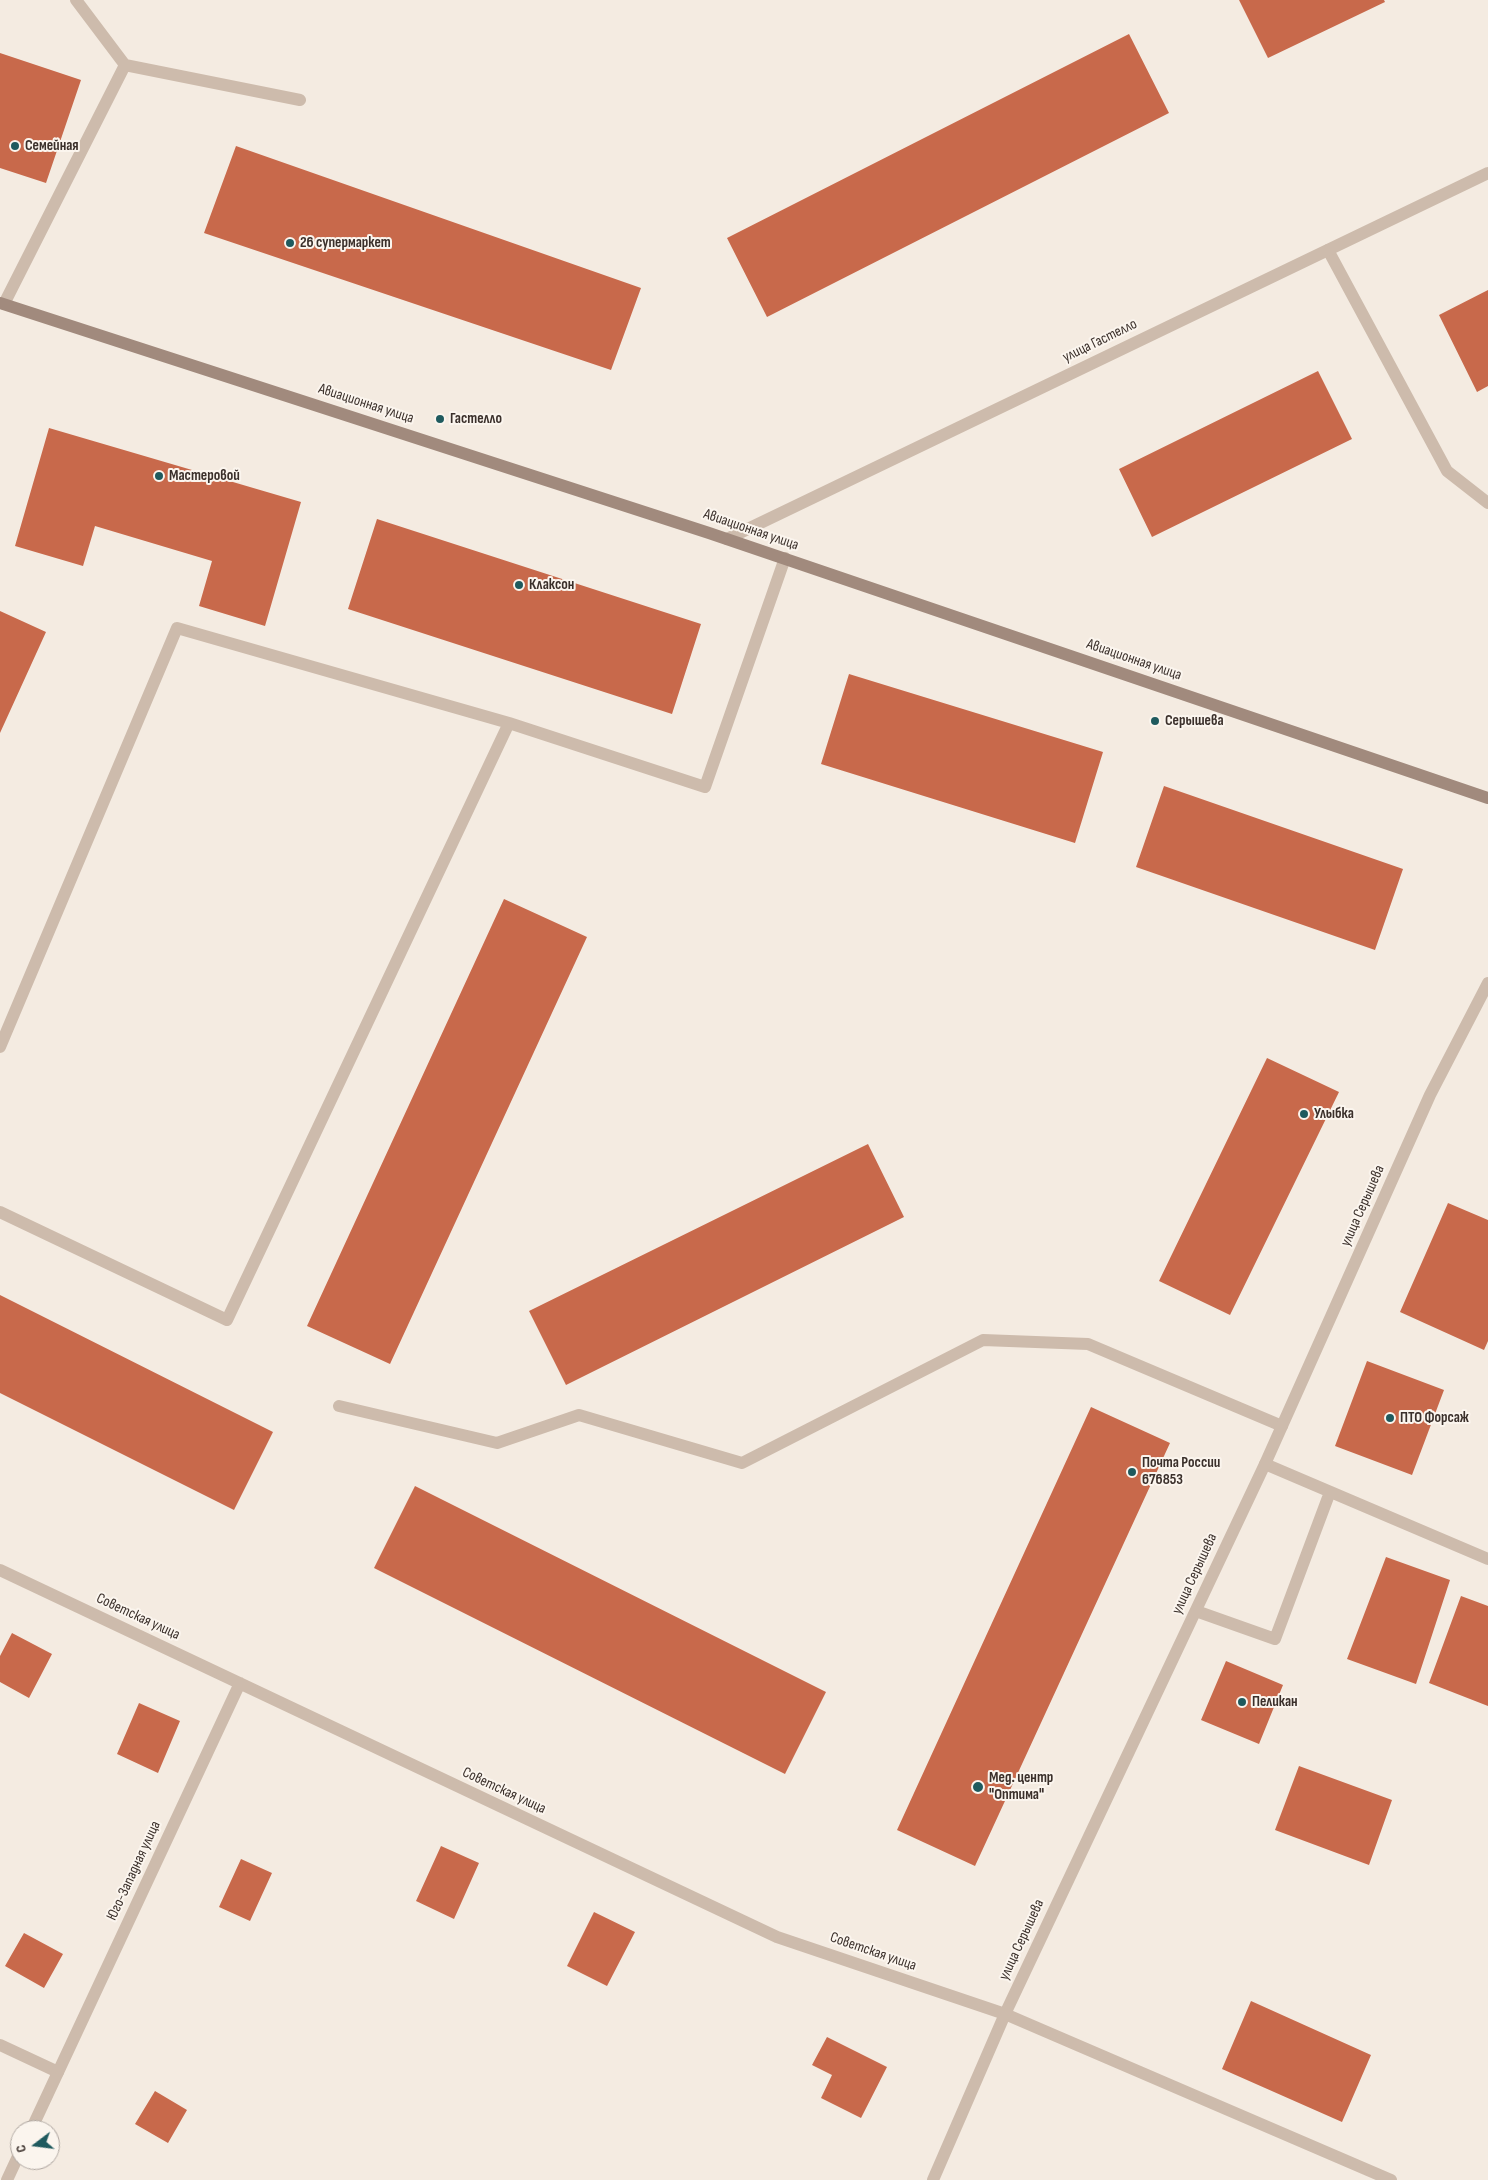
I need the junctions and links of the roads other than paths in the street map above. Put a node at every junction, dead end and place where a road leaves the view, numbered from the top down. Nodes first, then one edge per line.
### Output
1 (76, 0) edge
2 (125, 65) junction
3 (300, 100) dead end
4 (1488, 173) edge
5 (1328, 250) junction
6 (1, 306) edge
7 (1488, 502) edge
8 (727, 539) junction
9 (785, 558) junction
10 (509, 723) junction
11 (1488, 798) edge
12 (1488, 983) edge
13 (0, 1047) edge
14 (0, 1212) edge
15 (339, 1406) dead end
16 (1282, 1426) junction
17 (1265, 1464) junction
18 (1330, 1492) junction
19 (1488, 1559) edge
20 (0, 1570) edge
21 (1196, 1611) junction
22 (240, 1683) junction
23 (1005, 2014) junction
24 (0, 2045) edge
25 (58, 2072) junction
26 (35, 2120) edge
27 (933, 2180) edge
28 (1391, 2180) edge

1 - 2 street
2 - 3 street
2 - 6 street
4 - 5 street, улица Гастелло
5 - 7 street
5 - 8 street, улица Гастелло
6 - 8 street, Авиационная улица
8 - 9 street, Авиационная улица
9 - 10 street
9 - 11 street, Авиационная улица
10 - 13 street
10 - 14 street
12 - 16 street, улица Серышева
15 - 16 street
16 - 17 street, улица Серышева
17 - 18 street
17 - 21 street, улица Серышева
18 - 19 street
18 - 21 street
20 - 22 street, Советская улица
21 - 23 street, улица Серышева
22 - 23 street, Советская улица
22 - 25 street, Юго-Западная улица
23 - 27 street, улица Серышева
23 - 28 street, Советская улица
24 - 25 street
25 - 26 street, Юго-Западная улица

